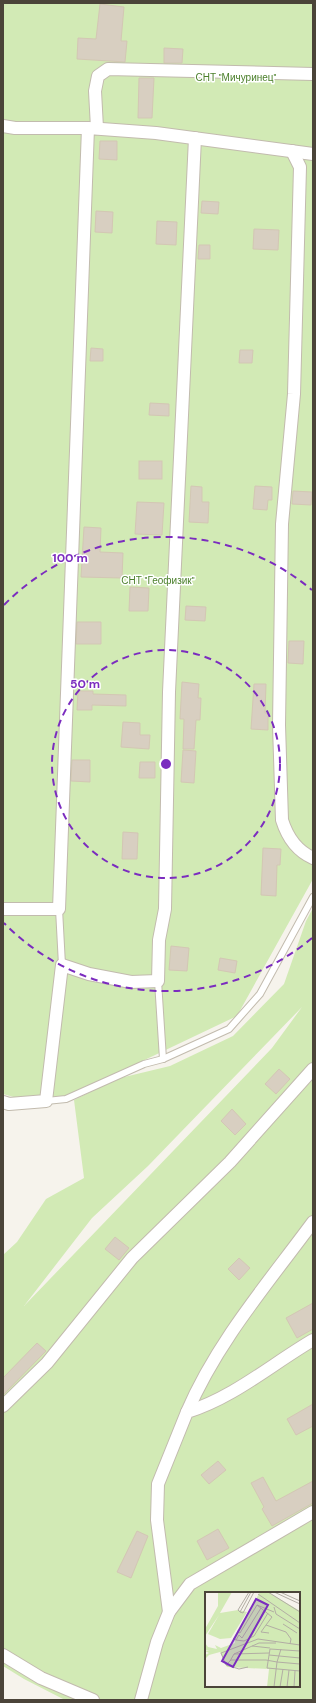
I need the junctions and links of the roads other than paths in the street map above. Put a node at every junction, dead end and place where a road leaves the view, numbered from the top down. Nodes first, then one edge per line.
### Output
1 (313, 74) edge
2 (3, 126) edge
3 (92, 128) junction
4 (196, 138) junction
5 (292, 151) junction
6 (313, 154) edge
7 (313, 858) edge
8 (313, 897) edge
9 (59, 908) junction
10 (3, 909) edge
11 (62, 965) junction
12 (158, 981) junction
13 (164, 1059) junction
14 (313, 1069) edge
15 (46, 1101) junction
16 (3, 1102) edge
17 (313, 1222) edge
18 (313, 1340) edge
19 (3, 1406) edge
20 (187, 1412) junction
21 (313, 1512) edge
22 (170, 1612) junction
23 (3, 1655) edge
24 (93, 1700) edge
25 (141, 1700) edge

1 - 3 street
2 - 3 street
3 - 4 street
3 - 9 street
4 - 5 street
4 - 12 street
5 - 6 street
5 - 7 street
8 - 13 lane
9 - 10 street
9 - 11 lane
11 - 12 street
11 - 15 street
12 - 13 lane
13 - 15 lane
14 - 19 street
15 - 16 street
17 - 20 street
18 - 20 street
20 - 22 street
21 - 22 street
22 - 25 street
23 - 24 street

